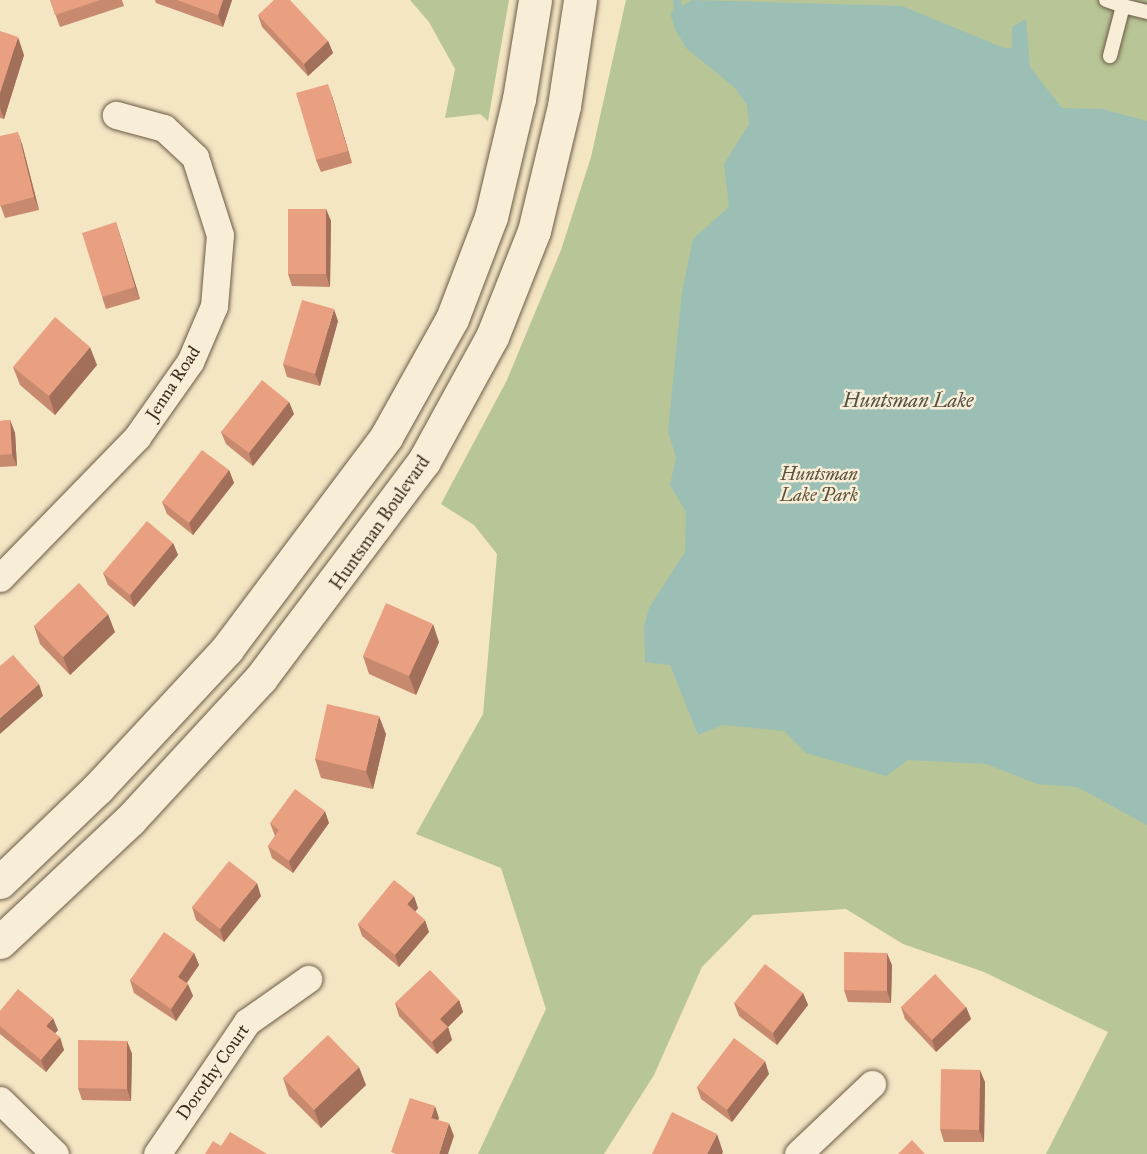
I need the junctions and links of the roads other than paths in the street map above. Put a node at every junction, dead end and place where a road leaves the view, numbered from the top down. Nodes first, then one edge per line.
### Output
1 (535, 0) edge
2 (580, 0) edge
3 (1106, 0) edge
4 (1123, 6) junction
5 (1147, 12) edge
6 (1110, 56) dead end
7 (116, 115) dead end
8 (0, 578) edge
9 (0, 882) edge
10 (0, 942) edge
11 (308, 979) dead end
12 (872, 1084) dead end
13 (0, 1100) edge
14 (55, 1154) edge
15 (157, 1154) edge
16 (798, 1154) edge

1 - 9 street
2 - 10 street, Huntsman Boulevard
3 - 4 lane
4 - 5 lane
4 - 6 lane
7 - 8 street, Jenna Road
11 - 15 street, Dorothy Court
12 - 16 street
13 - 14 street

